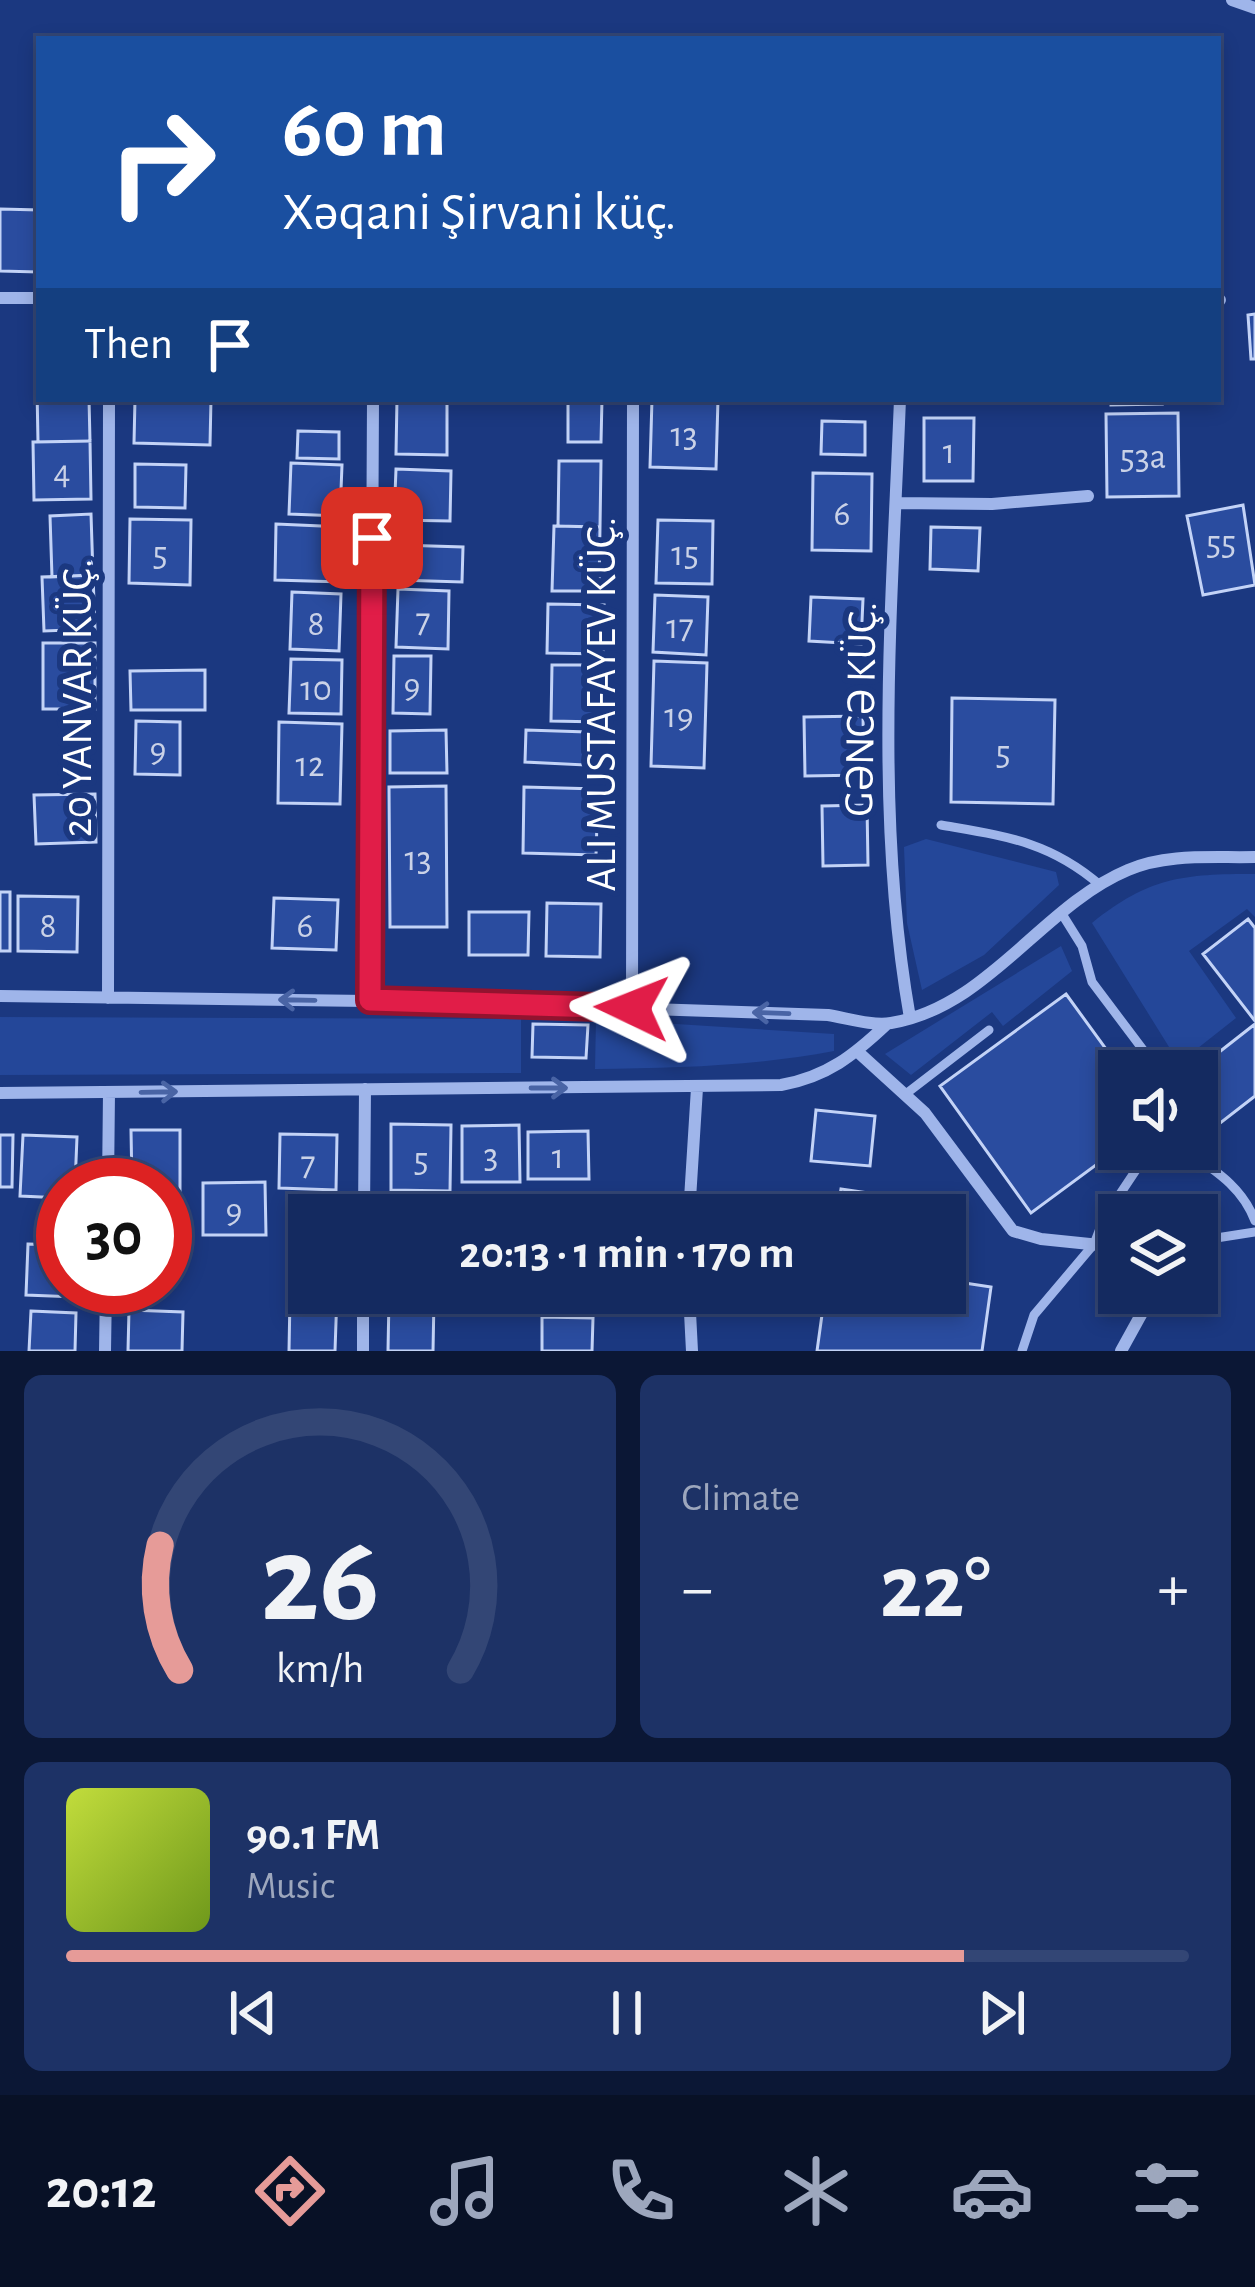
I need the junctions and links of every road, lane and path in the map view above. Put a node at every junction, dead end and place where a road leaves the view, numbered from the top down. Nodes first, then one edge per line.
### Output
1 (1232, 0) edge
2 (1255, 8) edge
3 (0, 298) edge
4 (36, 298) edge
5 (109, 402) edge
6 (373, 402) edge
7 (633, 402) edge
8 (900, 402) edge
9 (1088, 496) dead end
10 (896, 503) junction
11 (941, 825) dead end
12 (1255, 856) edge
13 (1100, 885) junction
14 (1062, 914) junction
15 (0, 996) edge
16 (108, 998) junction
17 (370, 1000) junction
18 (632, 1008) junction
19 (910, 1018) junction
20 (887, 1024) junction
21 (988, 1030) dead end
22 (1143, 1050) edge
23 (858, 1052) junction
24 (697, 1088) junction
25 (365, 1089) junction
26 (110, 1092) junction
27 (0, 1093) edge
28 (908, 1093) junction
29 (109, 1158) edge
30 (1136, 1170) edge
31 (1213, 1170) edge
32 (364, 1194) edge
33 (690, 1194) edge
34 (1255, 1221) edge
35 (1255, 1232) edge
36 (1218, 1237) edge
37 (1094, 1244) junction
38 (1098, 1244) edge
39 (106, 1314) edge
40 (363, 1314) edge
41 (690, 1314) edge
42 (1141, 1314) edge
43 (105, 1351) edge
44 (363, 1351) edge
45 (692, 1351) edge
46 (1022, 1351) edge
47 (1121, 1351) edge

1 - 2 street
3 - 4 street
5 - 16 street, 20 YANVAR KÜÇ.
6 - 17 street
7 - 18 street
8 - 10 street, GƏNCƏ KÜÇ.
9 - 10 street
10 - 19 street, GƏNCƏ KÜÇ.
11 - 13 lane
12 - 13 street
13 - 14 street
14 - 19 street
14 - 22 lane
15 - 16 street
17 -> 16 street
17 - 18 street
20 -> 18 street
19 - 20 street
20 - 23 street
21 - 28 lane
23 - 24 street
23 - 28 street
25 -> 24 street
24 - 33 street
26 -> 25 street
25 - 32 street
26 - 27 street
26 - 29 street
28 - 37 street
30 - 37 lane
31 - 34 lane
35 - 36 lane
37 - 38 street
37 - 46 lane
39 - 43 street
40 - 44 street
41 - 45 street
42 - 47 street

